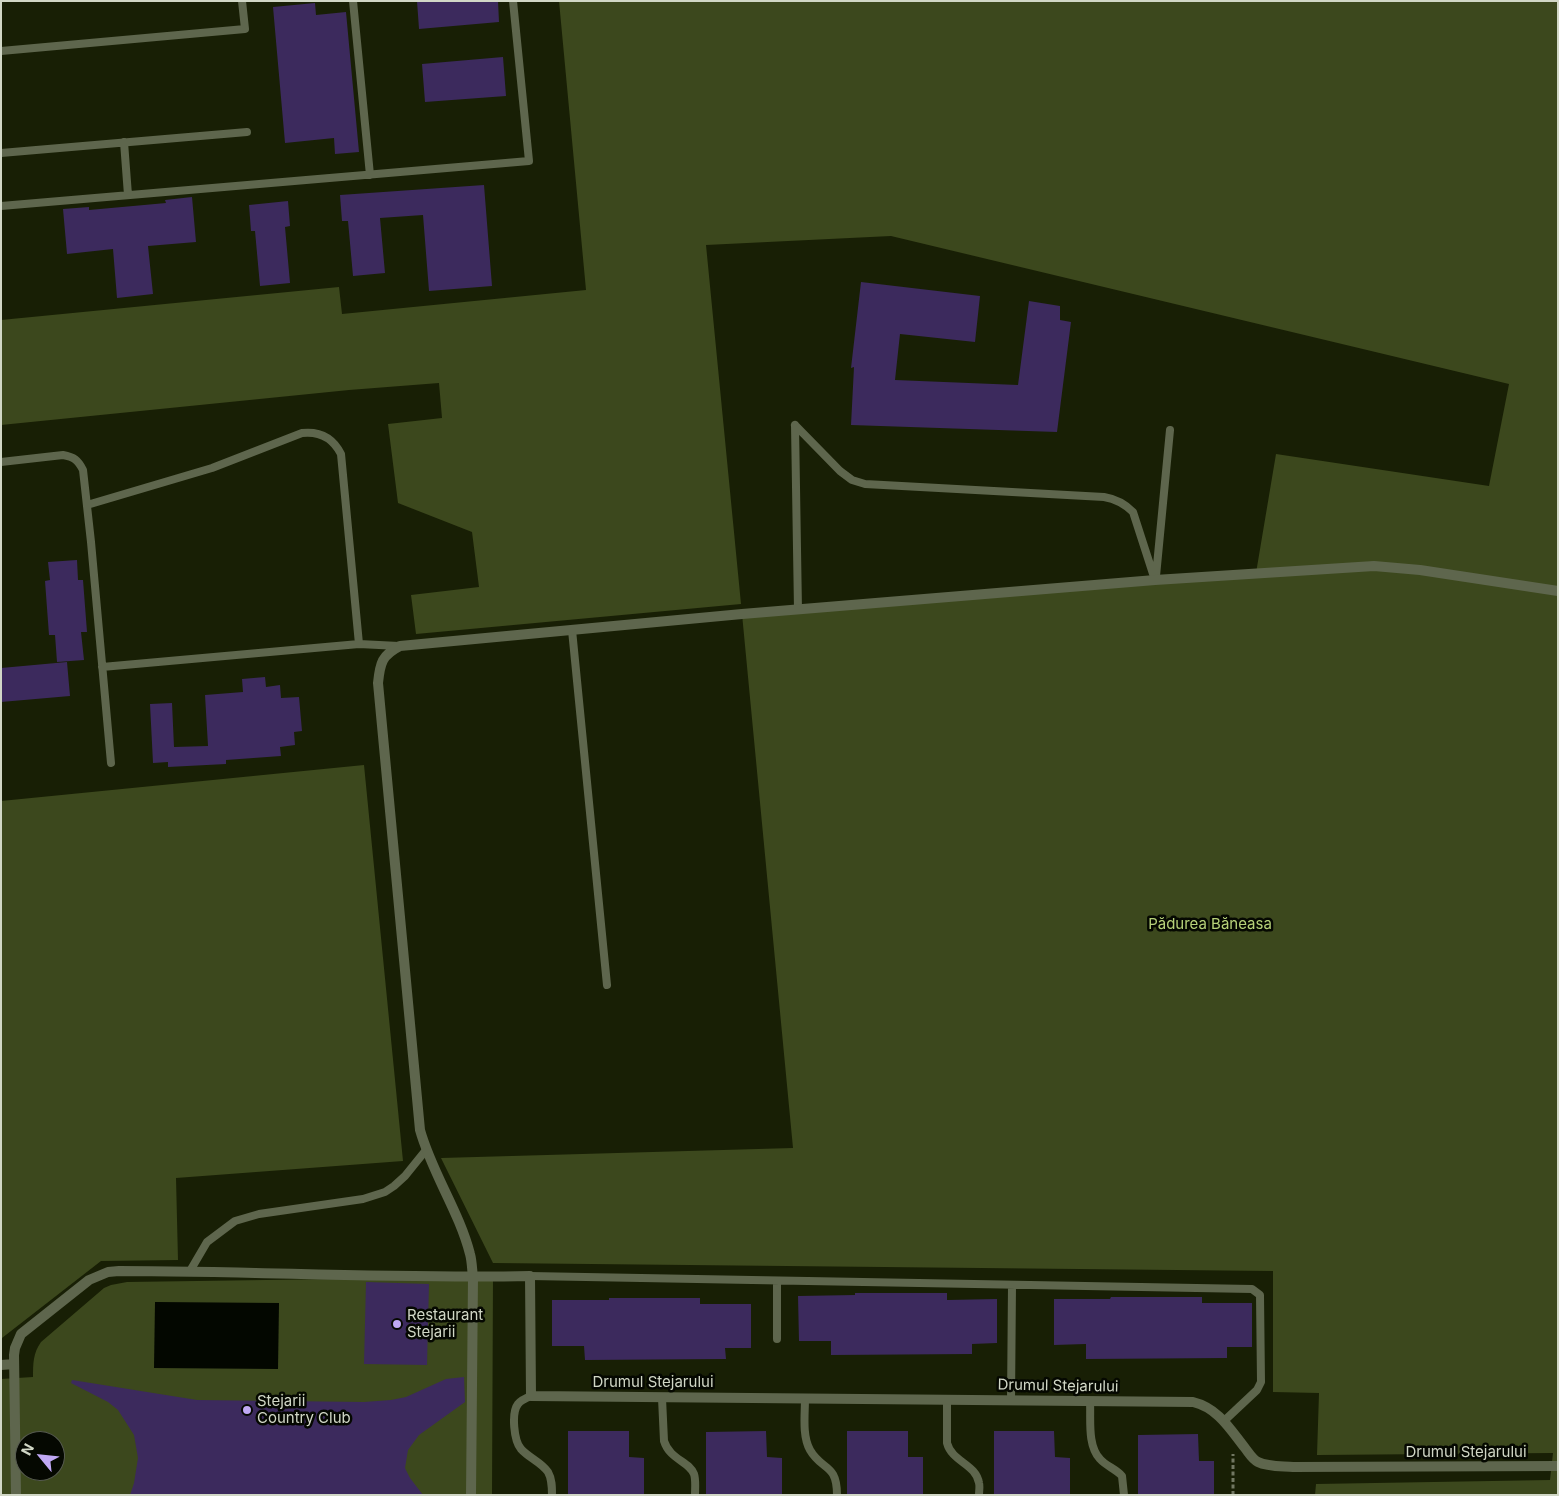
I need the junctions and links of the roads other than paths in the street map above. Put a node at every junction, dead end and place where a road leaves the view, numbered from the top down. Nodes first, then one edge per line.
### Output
1 (242, 1) edge
2 (353, 1) edge
3 (513, 1) edge
4 (1, 51) edge
5 (247, 132) dead end
6 (124, 142) junction
7 (1, 153) edge
8 (370, 175) junction
9 (128, 195) junction
10 (1, 206) edge
11 (1170, 430) dead end
12 (1, 462) edge
13 (87, 505) junction
14 (1155, 580) junction
15 (1558, 591) edge
16 (798, 610) junction
17 (572, 630) junction
18 (359, 644) junction
19 (400, 646) junction
20 (102, 668) junction
21 (111, 763) dead end
22 (607, 985) dead end
23 (426, 1150) junction
24 (190, 1271) junction
25 (530, 1276) junction
26 (473, 1277) junction
27 (777, 1280) junction
28 (1012, 1285) junction
29 (777, 1339) dead end
30 (1, 1364) edge
31 (14, 1364) junction
32 (531, 1396) junction
33 (662, 1398) junction
34 (805, 1399) junction
35 (947, 1400) junction
36 (1011, 1401) junction
37 (1090, 1401) junction
38 (1224, 1421) junction
39 (1558, 1466) edge
40 (16, 1495) edge
41 (471, 1495) edge
42 (552, 1495) edge
43 (694, 1495) edge
44 (837, 1495) edge
45 (980, 1495) edge
46 (1124, 1495) edge

1 - 4 lane
2 - 8 lane
3 - 8 lane
5 - 6 lane
6 - 7 lane
6 - 9 lane
8 - 9 lane
9 - 10 lane
11 - 14 lane
12 - 13 lane
13 - 18 lane
13 - 20 lane
14 - 15 street
14 - 16 street
14 - 16 lane
16 - 17 street
17 - 19 street
17 - 22 lane
18 - 19 lane
18 - 20 lane
19 - 23 street
20 - 21 lane
23 - 24 lane
23 - 26 street
24 - 26 street
24 - 31 street
25 - 26 street
25 - 27 lane
25 - 32 street
26 - 41 street
27 - 28 lane
27 - 29 lane
28 - 36 lane
28 - 38 lane
30 - 31 street
31 - 40 street
32 - 33 street, Drumul Stejarului
32 - 42 lane
33 - 34 street, Drumul Stejarului
33 - 43 lane
34 - 35 street, Drumul Stejarului
34 - 44 lane
35 - 36 street, Drumul Stejarului
35 - 45 lane
36 - 37 street, Drumul Stejarului
37 - 38 street, Drumul Stejarului
37 - 46 lane
38 - 39 street, Drumul Stejarului

